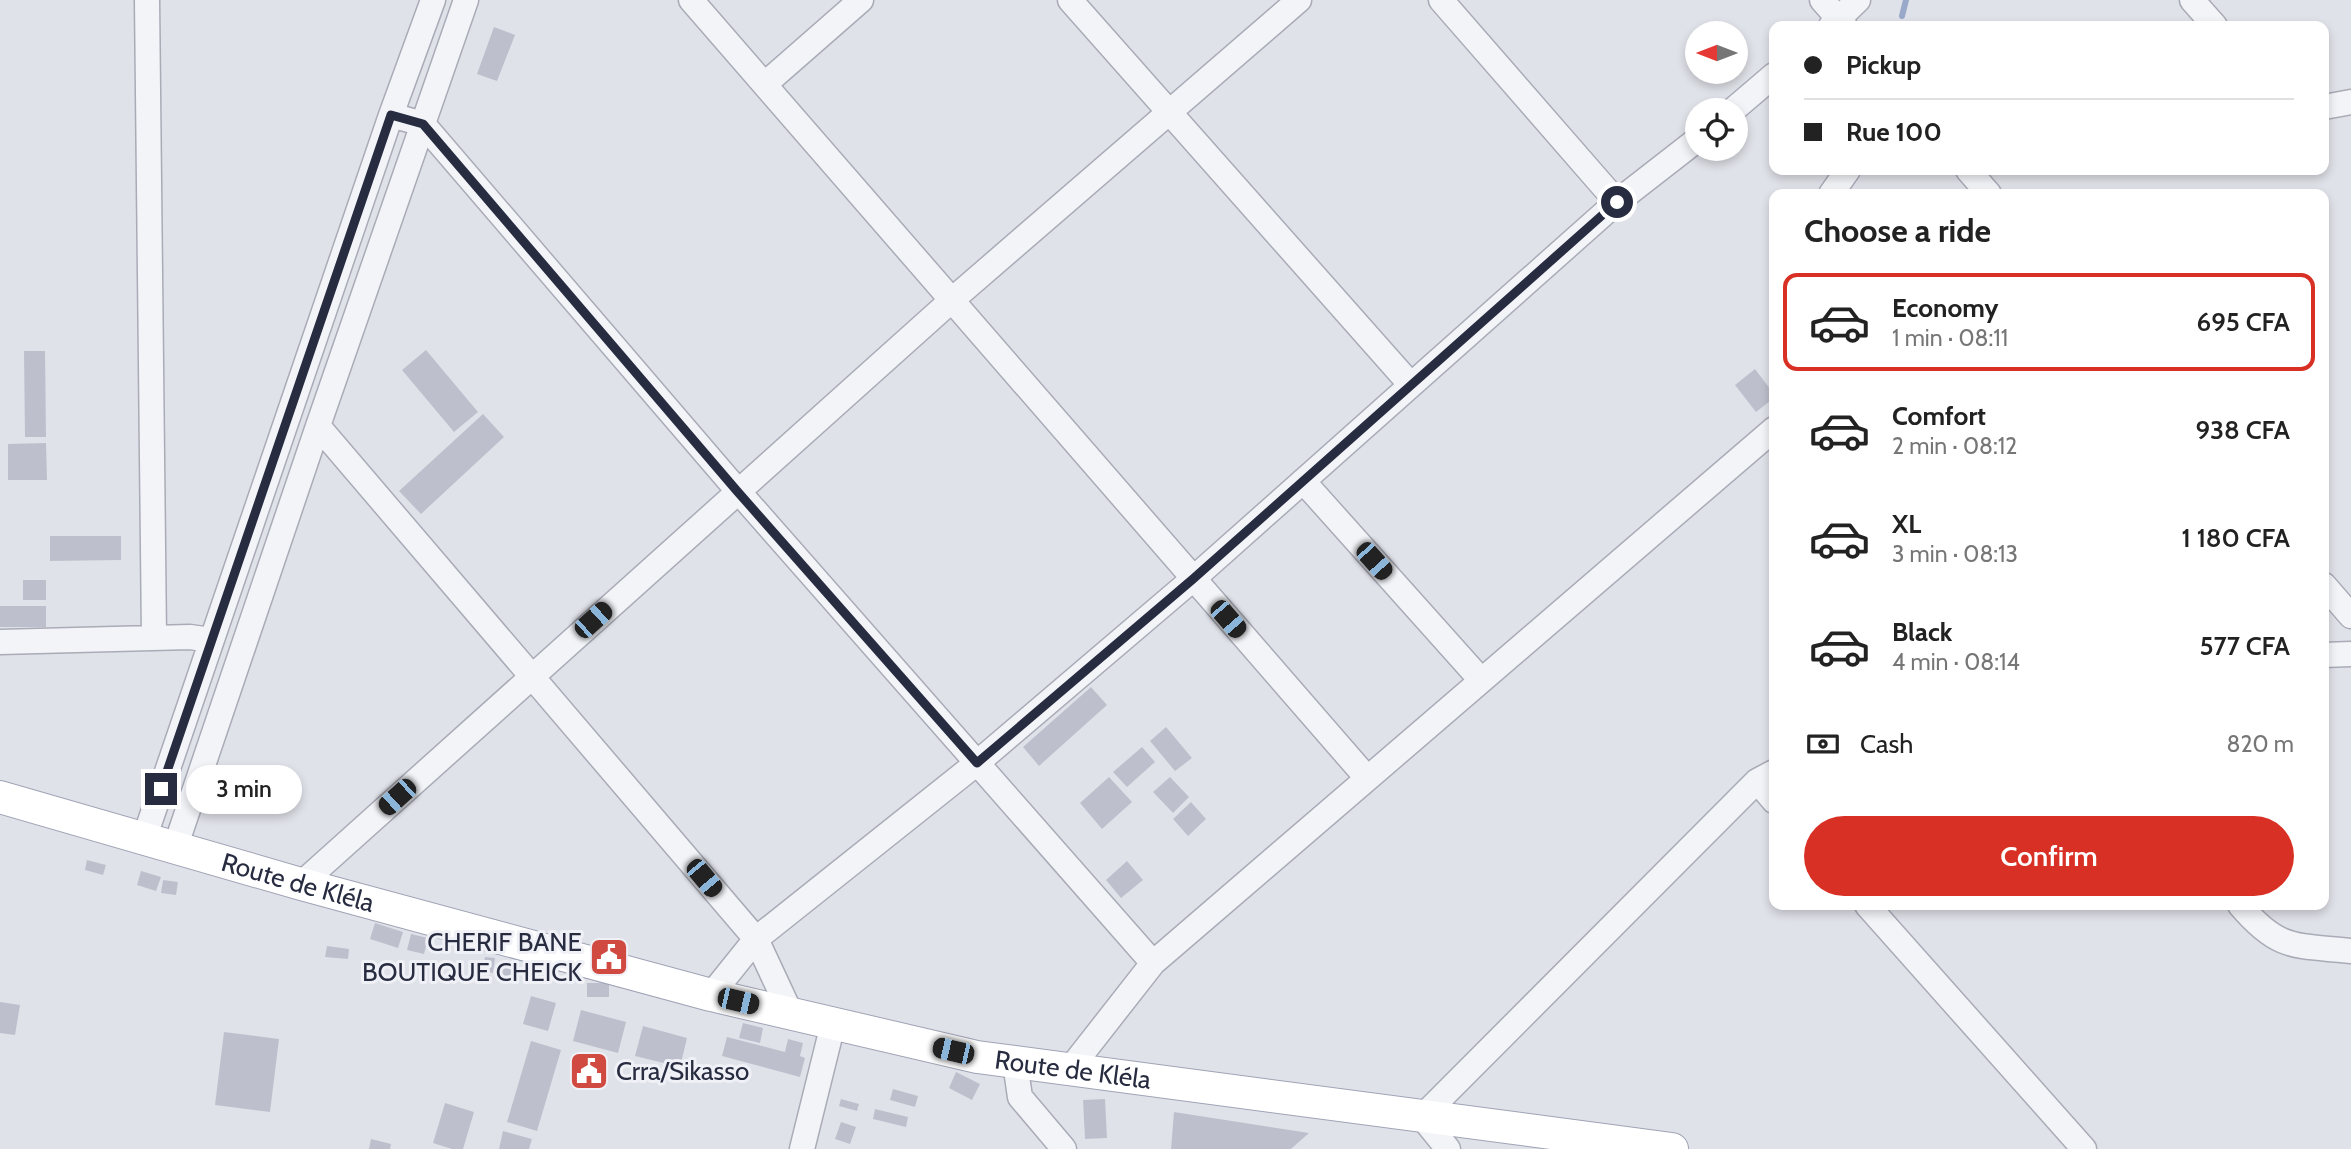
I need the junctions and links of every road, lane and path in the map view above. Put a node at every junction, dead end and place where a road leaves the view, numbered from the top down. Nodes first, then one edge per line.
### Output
1 (147, 0) edge
2 (433, 0) edge
3 (466, 0) edge
4 (691, 0) edge
5 (861, 0) edge
6 (1070, 0) edge
7 (1299, 0) edge
8 (1441, 0) edge
9 (1822, 0) edge
10 (1858, 0) edge
11 (2192, 0) edge
12 (1836, 21) edge
13 (1840, 21) edge
14 (2211, 21) edge
15 (1769, 79) edge
16 (765, 84) junction
17 (1747, 98) edge
18 (2351, 102) edge
19 (2329, 106) edge
20 (1169, 113) junction
21 (391, 115) junction
22 (423, 124) junction
23 (1685, 149) edge
24 (1972, 175) edge
25 (1985, 189) edge
26 (1617, 202) junction
27 (951, 300) junction
28 (1411, 385) junction
29 (318, 426) junction
30 (1769, 433) edge
31 (1303, 481) junction
32 (737, 491) junction
33 (1193, 579) junction
34 (2329, 591) edge
35 (2351, 617) edge
36 (154, 638) junction
37 (211, 640) junction
38 (0, 642) edge
39 (2351, 654) edge
40 (2329, 655) edge
41 (532, 675) junction
42 (1481, 680) junction
43 (977, 763) junction
44 (1766, 777) edge
45 (1367, 778) junction
46 (0, 797) edge
47 (144, 838) junction
48 (175, 848) junction
49 (300, 884) junction
50 (1871, 910) edge
51 (2245, 910) edge
52 (756, 939) junction
53 (2351, 951) edge
54 (1153, 963) junction
55 (711, 995) junction
56 (791, 1014) junction
57 (833, 1024) junction
58 (1015, 1063) junction
59 (1070, 1069) junction
60 (1422, 1117) junction
61 (802, 1149) edge
62 (1064, 1149) edge
63 (1448, 1149) edge
64 (1672, 1149) edge
65 (2084, 1149) edge

1 - 36 street
2 - 21 street
3 - 22 street
4 - 16 street
5 - 16 street
6 - 20 street
7 - 20 street
8 - 26 street
9 - 12 street
10 - 13 street
11 - 14 street
15 - 17 street
16 - 27 street
18 - 19 street
20 - 27 street
20 - 28 street
21 - 22 street
21 - 37 street
22 - 29 street
22 - 32 street
23 - 26 street
24 - 25 street
26 - 28 street
27 - 32 street
27 - 33 street
28 - 31 street
29 - 41 street
29 - 48 street
30 - 42 street
31 - 33 street
31 - 42 street
32 - 41 street
32 - 43 street
33 - 43 street
33 - 45 street
34 - 35 street
36 - 37 street
36 - 38 street
37 - 47 street
39 - 40 street
41 - 49 street
41 - 52 street
42 - 45 street
43 - 52 street
43 - 54 street
44 - 60 street
45 - 54 street
46 - 47 main road, Route de Kléla
47 - 48 main road, Route de Kléla
48 - 49 main road, Route de Kléla
49 - 55 main road, Route de Kléla
50 - 65 street
51 - 53 street
52 - 55 street
52 - 56 street
54 - 59 street
55 - 56 main road, Route de Kléla
56 - 57 main road, Route de Kléla
57 - 58 main road, Route de Kléla
57 - 61 street
58 - 59 main road, Route de Kléla
58 - 62 street
59 - 60 main road, Route de Kléla
60 - 63 street
60 - 64 main road, Route de Kléla

